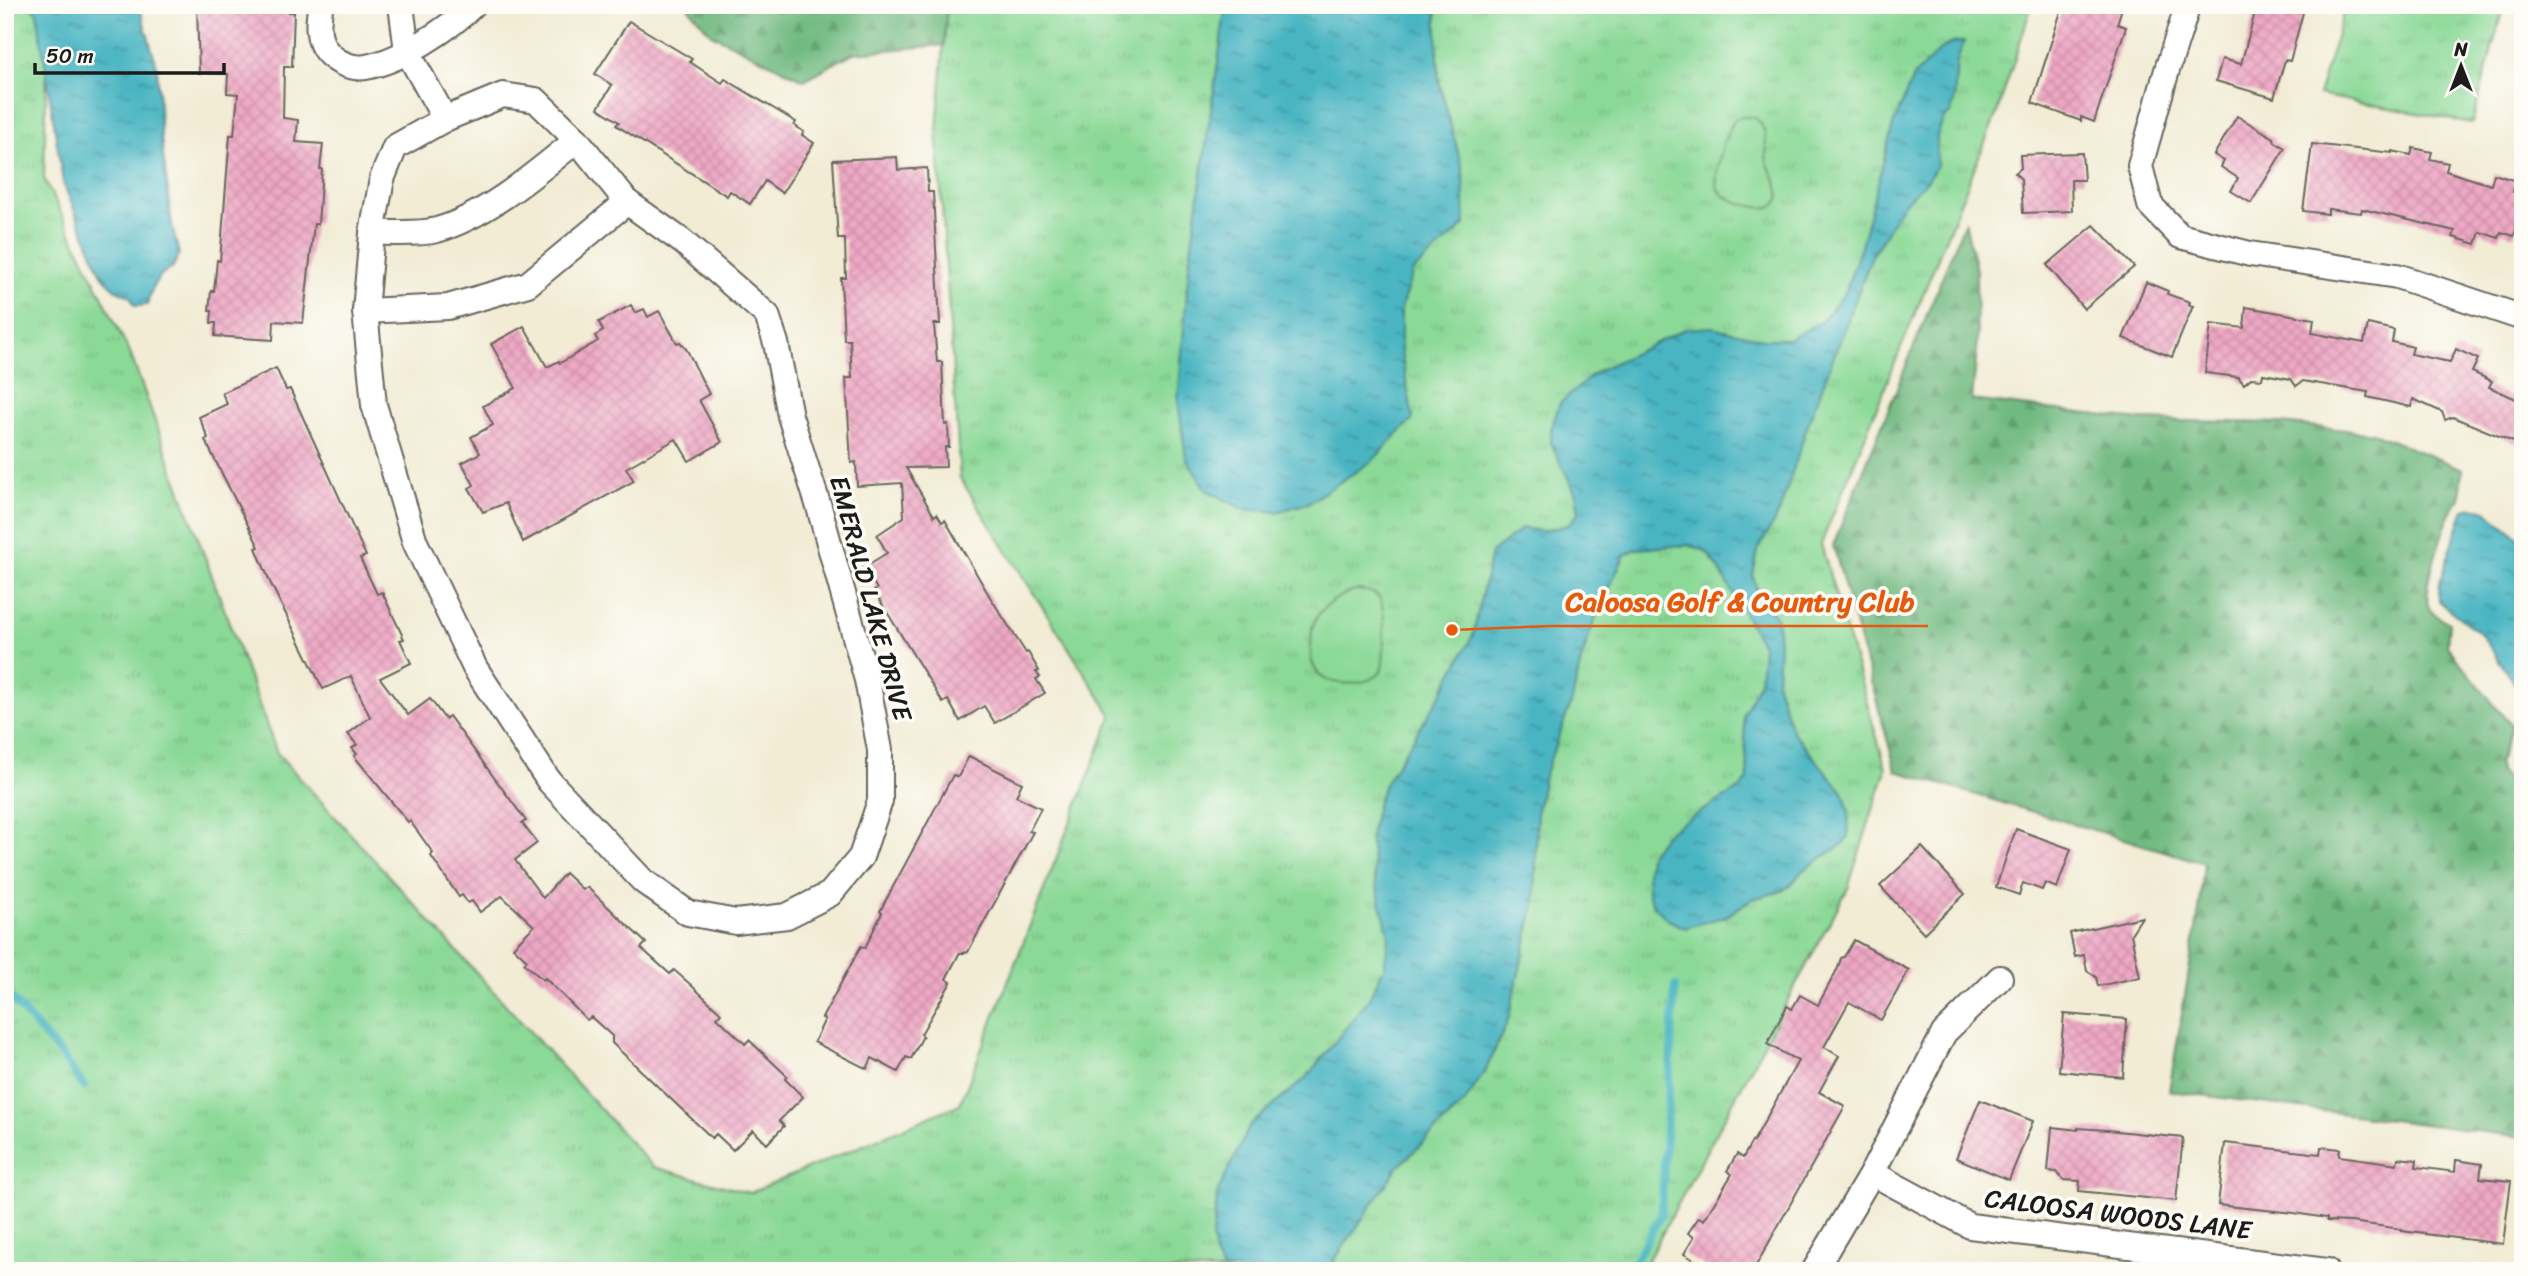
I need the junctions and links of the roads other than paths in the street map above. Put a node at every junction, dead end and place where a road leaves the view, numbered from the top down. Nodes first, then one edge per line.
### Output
1 (320, 5) edge
2 (401, 5) edge
3 (474, 5) edge
4 (2188, 5) edge
5 (407, 51) junction
6 (445, 119) junction
7 (578, 140) junction
8 (627, 202) junction
9 (372, 233) junction
10 (365, 311) junction
11 (2523, 318) edge
12 (2000, 978) dead end
13 (1872, 1172) junction
14 (1814, 1271) edge
15 (2327, 1271) edge

1 - 5 street
2 - 5 street
3 - 5 street
4 - 11 street
5 - 6 street
6 - 7 street, EMERALD LAKE DRIVE
6 - 9 street, EMERALD LAKE DRIVE
7 - 8 street, EMERALD LAKE DRIVE
7 - 9 street
8 - 10 street
8 - 10 street, EMERALD LAKE DRIVE
9 - 10 street, EMERALD LAKE DRIVE
12 - 13 street
13 - 14 street
13 - 15 street, CALOOSA WOODS LANE

